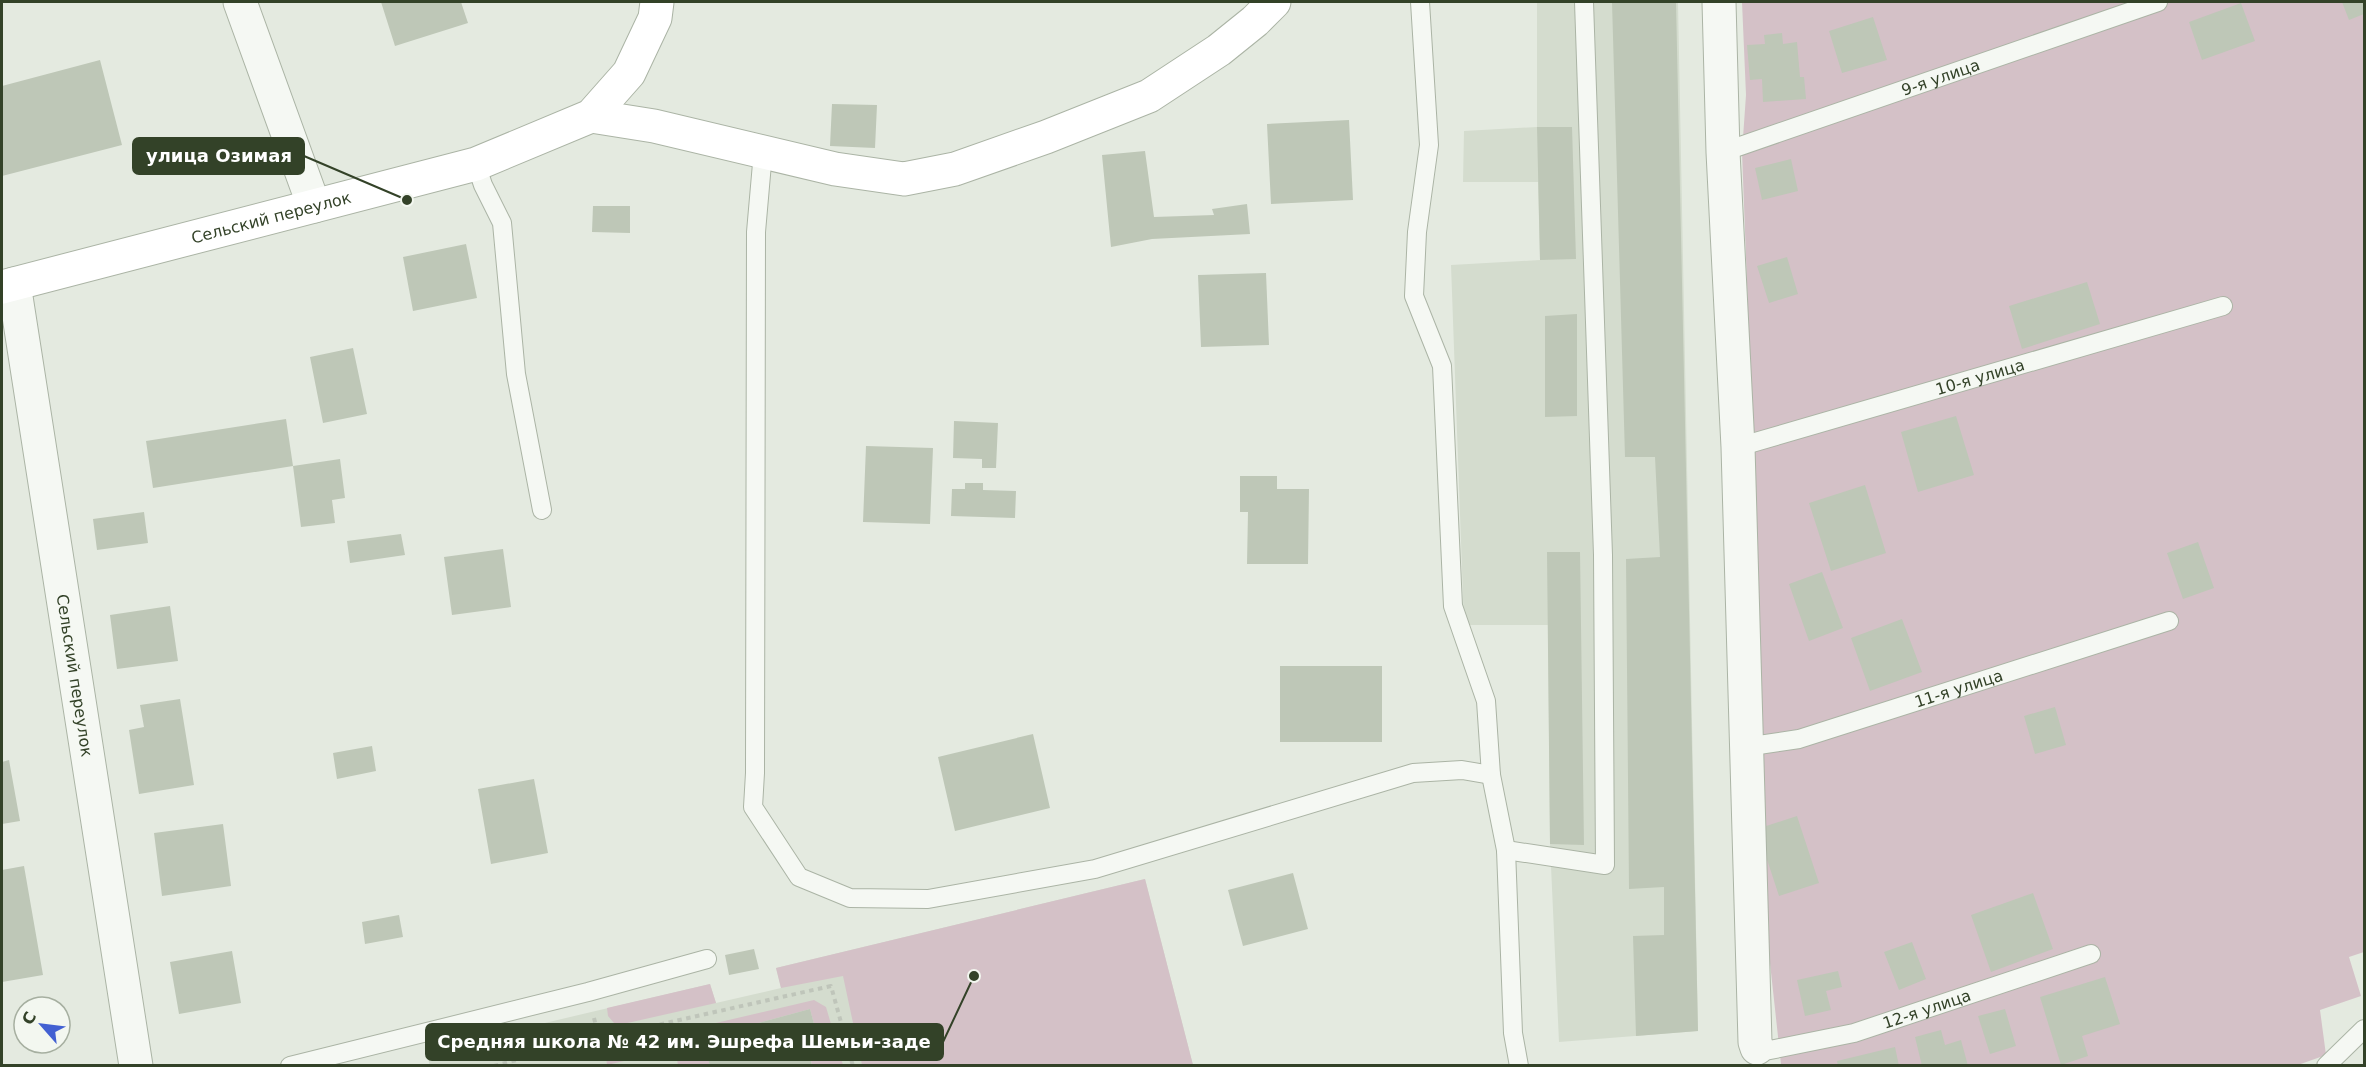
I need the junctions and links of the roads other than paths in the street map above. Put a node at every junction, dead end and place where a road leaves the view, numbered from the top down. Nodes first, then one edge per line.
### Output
1 (240, 2) edge
2 (657, 2) edge
3 (1274, 2) edge
4 (1420, 2) edge
5 (1584, 2) edge
6 (1719, 2) edge
7 (2158, 2) edge
8 (591, 116) junction
9 (763, 152) junction
10 (1723, 152) junction
11 (476, 164) junction
12 (314, 206) junction
13 (8, 286) edge
14 (2223, 306) dead end
15 (1738, 447) junction
16 (542, 510) dead end
17 (2169, 621) dead end
18 (1745, 747) junction
19 (1491, 775) junction
20 (1506, 850) junction
21 (2091, 954) dead end
22 (707, 959) dead end
23 (2364, 1029) edge
24 (1757, 1048) joint
25 (322, 1062) edge
26 (136, 1065) edge
27 (290, 1065) edge
28 (1519, 1065) edge
29 (2326, 1065) edge

1 - 12 street
2 - 8 main road
3 - 9 main road
4 - 19 lane
5 - 20 lane
6 - 10 street
7 - 10 lane, 9-я улица
8 - 9 main road
8 - 11 main road, Сельский переулок
9 - 19 lane
10 - 15 street
11 - 12 main road, Сельский переулок
11 - 16 lane
12 - 13 main road, Сельский переулок
13 - 26 street, Сельский переулок
14 - 15 lane, 10-я улица
15 - 18 street
17 - 18 lane, 11-я улица
18 - 24 street
19 - 20 lane
20 - 28 lane
21 - 24 lane, 12-я улица
22 - 25 lane
23 - 29 lane
25 - 27 lane

